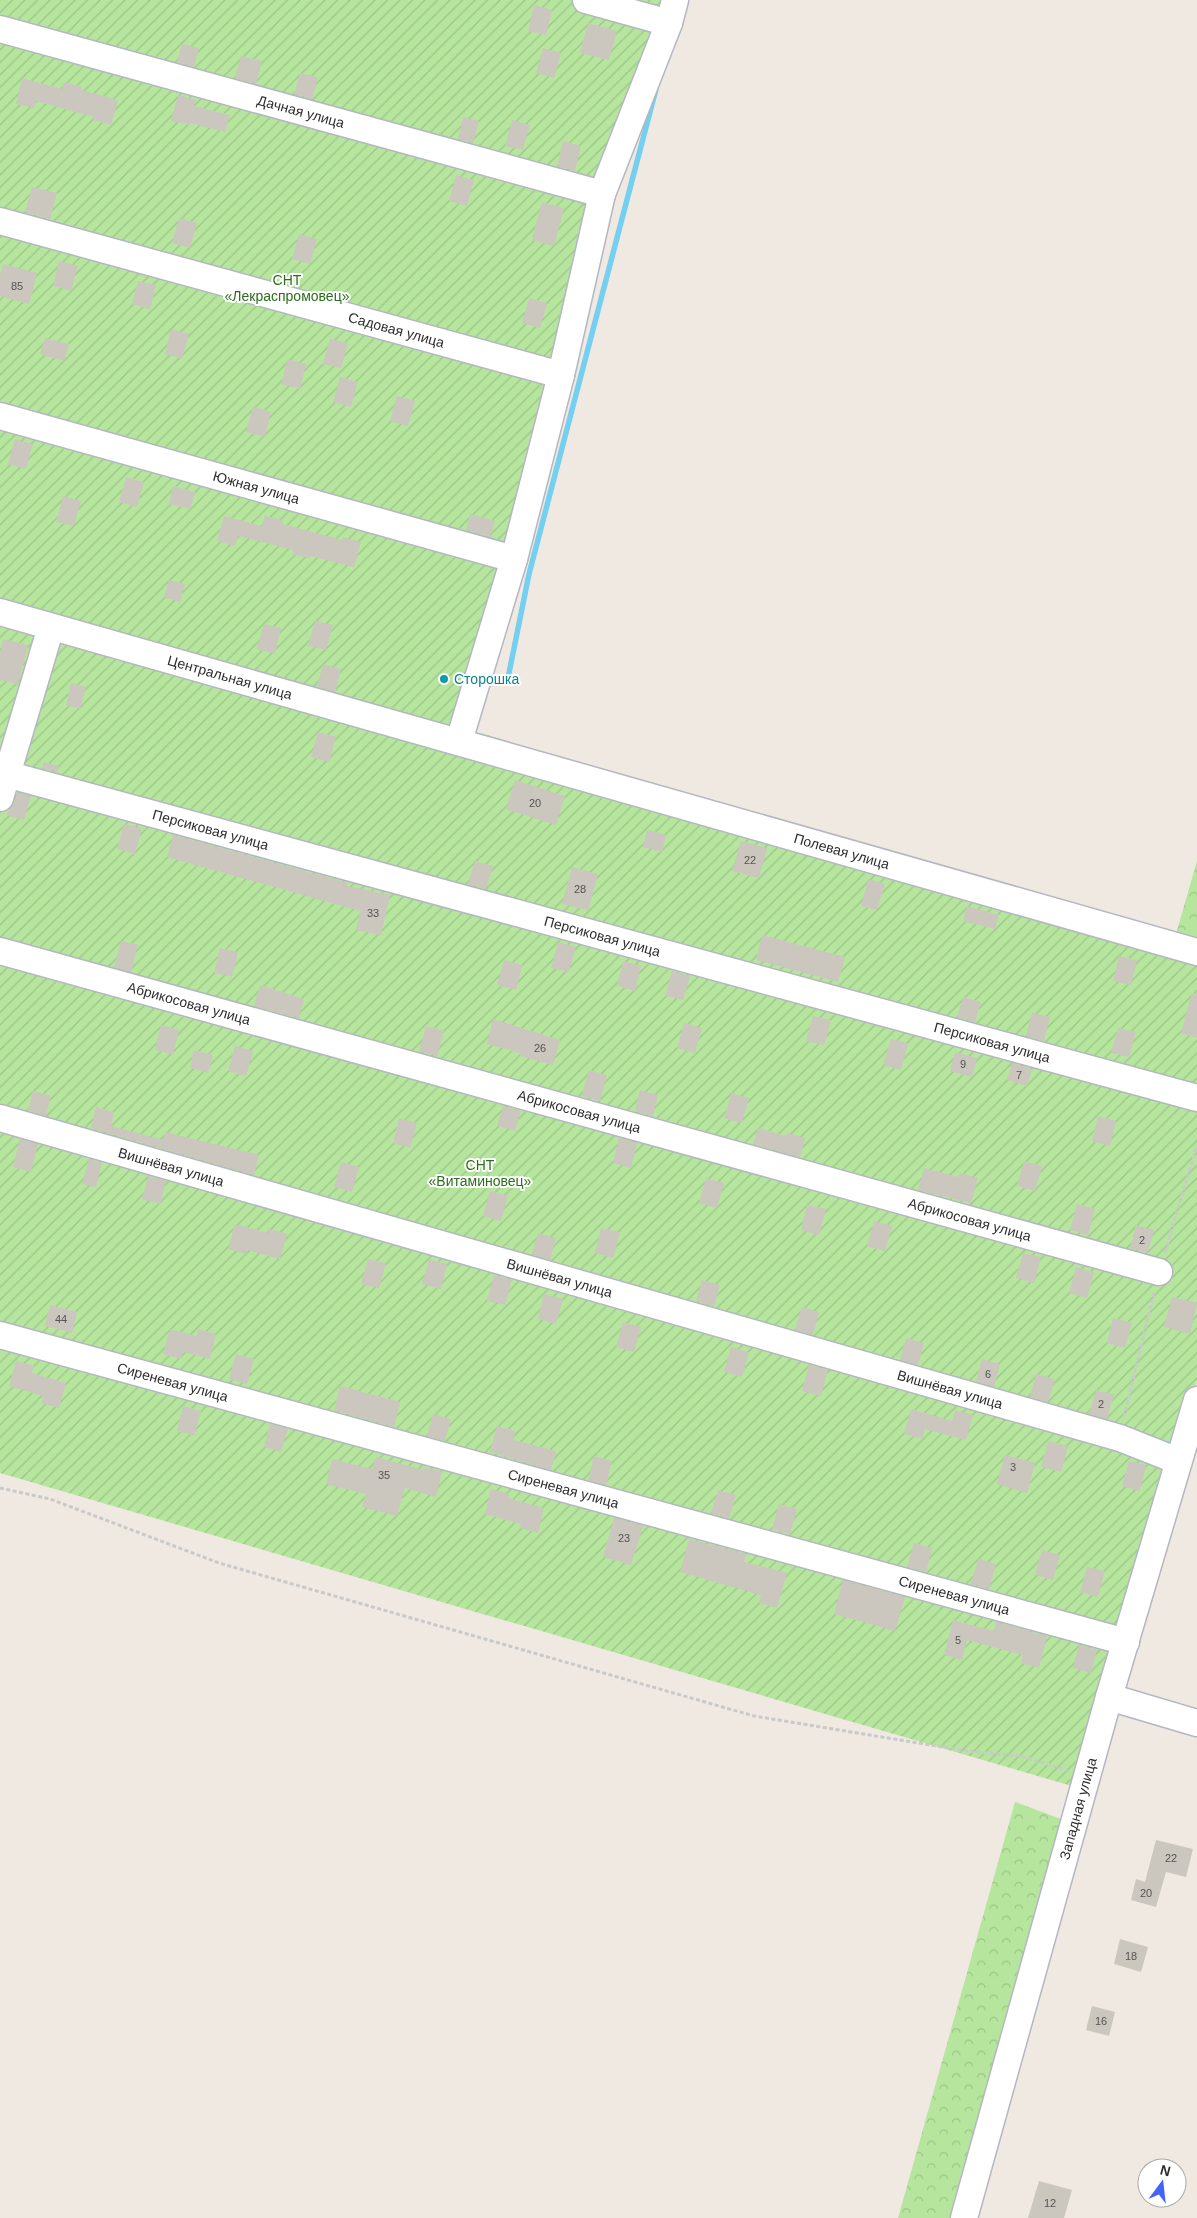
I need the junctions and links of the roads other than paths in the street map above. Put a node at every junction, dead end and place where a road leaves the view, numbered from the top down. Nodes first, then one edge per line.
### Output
1 (586, 0) edge
2 (672, 11) edge
3 (0, 28) edge
4 (602, 194) junction
5 (0, 221) edge
6 (561, 375) junction
7 (0, 416) edge
8 (514, 559) junction
9 (0, 612) edge
10 (51, 627) junction
11 (459, 741) junction
12 (486, 750) joint
13 (2, 786) edge
14 (0, 951) edge
15 (1197, 952) edge
16 (1197, 1098) edge
17 (0, 1118) edge
18 (1159, 1272) dead end
19 (0, 1335) edge
20 (1197, 1400) edge
21 (1178, 1461) junction
22 (1126, 1642) junction
23 (1109, 1697) junction
24 (1197, 1723) edge
25 (964, 2218) edge

1 - 2 street
2 - 4 street
3 - 4 street, Дачная улица
4 - 6 street
5 - 6 street, Садовая улица
6 - 8 street
7 - 8 street, Южная улица
8 - 11 street
9 - 10 street, Центральная улица
10 - 11 street, Центральная улица
10 - 13 street
11 - 12 street, Центральная улица
12 - 15 street, Полевая улица
13 - 16 street, Персиковая улица
14 - 18 street, Абрикосовая улица
17 - 21 street, Вишнёвая улица
19 - 22 street, Сиреневая улица
20 - 21 street, Западная улица
21 - 22 street, Западная улица
22 - 23 street, Западная улица
23 - 24 street
23 - 25 street, Западная улица

